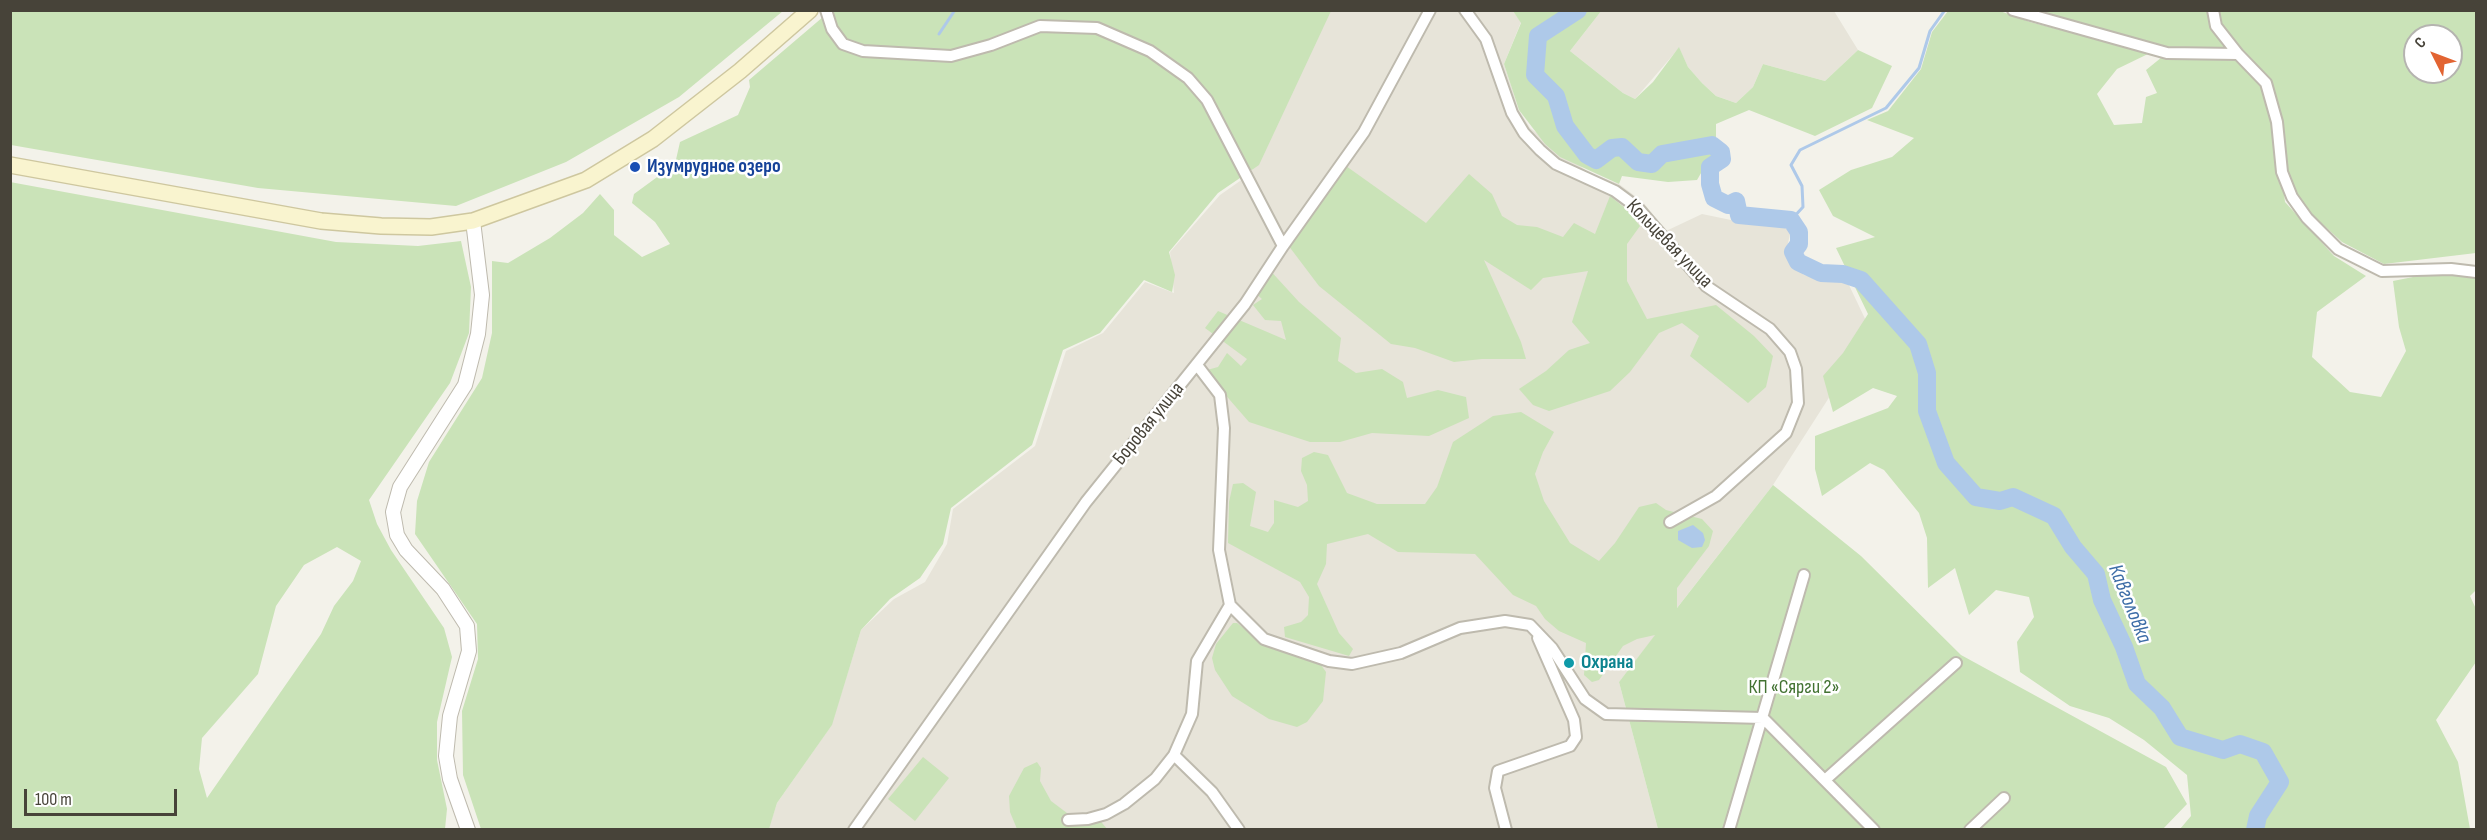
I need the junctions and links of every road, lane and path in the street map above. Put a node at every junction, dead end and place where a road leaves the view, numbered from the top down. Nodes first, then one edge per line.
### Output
1 (810, 10) edge
2 (826, 10) edge
3 (1430, 10) edge
4 (1465, 10) edge
5 (2013, 10) edge
6 (2213, 10) edge
7 (2238, 54) junction
8 (10, 165) edge
9 (473, 221) junction
10 (1283, 246) junction
11 (2476, 272) edge
12 (1197, 365) junction
13 (1670, 522) dead end
14 (1804, 575) dead end
15 (1230, 605) junction
16 (1530, 625) junction
17 (1956, 663) dead end
18 (1762, 718) junction
19 (1174, 755) junction
20 (1825, 780) junction
21 (2004, 798) dead end
22 (1068, 820) dead end
23 (468, 830) edge
24 (854, 830) edge
25 (1239, 830) edge
26 (1506, 830) edge
27 (1729, 830) edge
28 (1874, 830) edge
29 (1970, 830) edge

1 - 9 main road
2 - 10 street
3 - 10 street, Боровая улица
4 - 13 street, Кольцевая улица
5 - 7 street
6 - 7 street
7 - 11 street
8 - 9 main road
9 - 23 street
10 - 12 street, Боровая улица
12 - 15 street
12 - 24 street, Боровая улица
14 - 18 street
15 - 16 street
15 - 19 street
16 - 18 street
16 - 26 street
17 - 20 street
18 - 20 street
18 - 27 street
19 - 22 street
19 - 25 street
20 - 28 street
21 - 29 street

